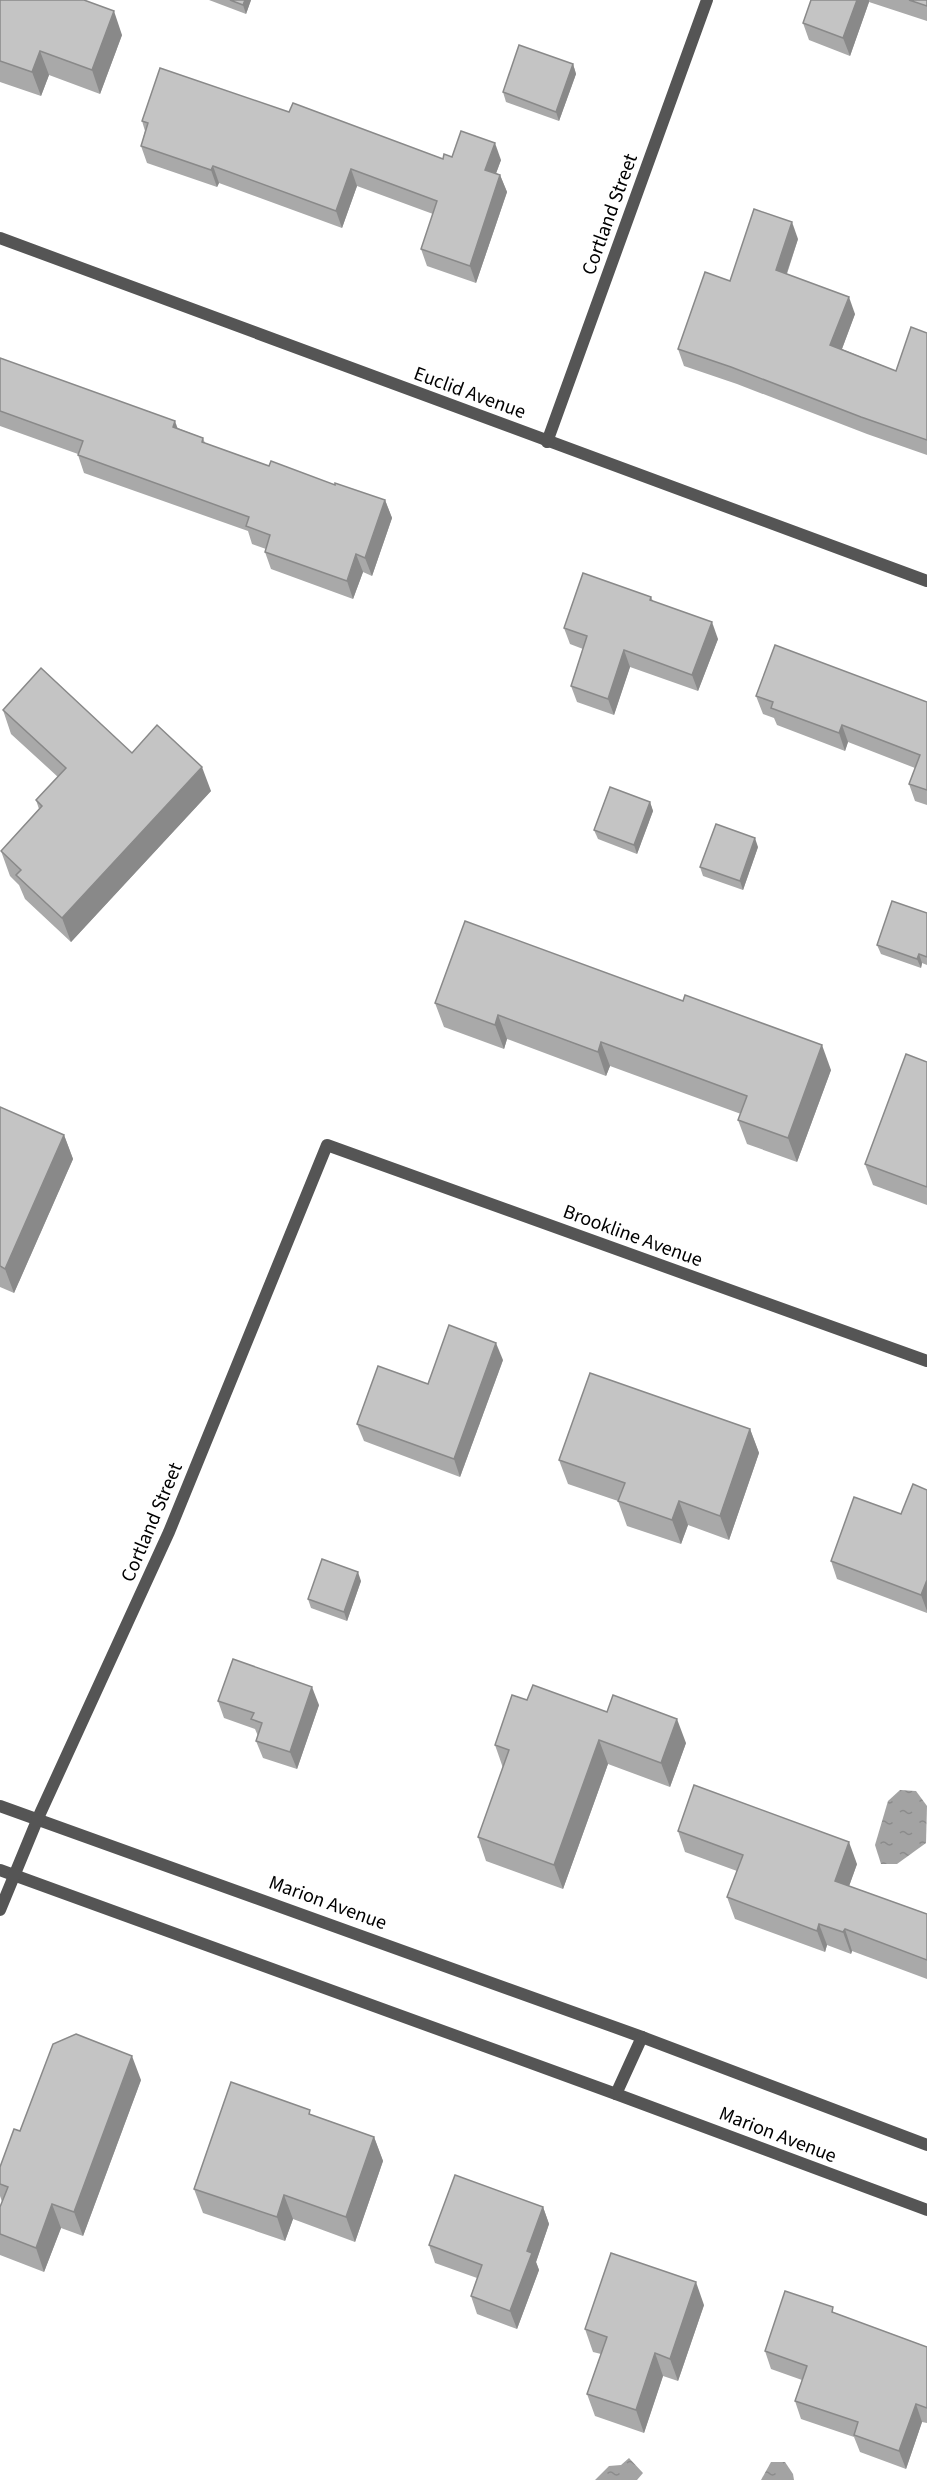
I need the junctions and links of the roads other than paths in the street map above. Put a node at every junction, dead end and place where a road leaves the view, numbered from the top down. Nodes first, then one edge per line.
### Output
1 (707, 0) edge
2 (0, 238) edge
3 (547, 442) junction
4 (927, 581) edge
5 (327, 1145) joint
6 (927, 1361) edge
7 (0, 1806) edge
8 (38, 1818) junction
9 (0, 1870) edge
10 (14, 1875) junction
11 (0, 1910) edge
12 (642, 2037) junction
13 (616, 2094) junction
14 (927, 2145) edge
15 (927, 2210) edge

1 - 3 street, Cortland Street
2 - 3 street, Euclid Avenue
3 - 4 street, Euclid Avenue
5 - 6 street, Brookline Avenue
5 - 8 street, Cortland Street
7 - 8 street, Marion Avenue
8 - 10 street, Cortland Street
8 - 12 street, Marion Avenue
9 - 10 street, Marion Avenue
10 - 11 street, Cortland Street
10 - 13 street, Marion Avenue
12 - 13 street
12 - 14 street, Marion Avenue
13 - 15 street, Marion Avenue

